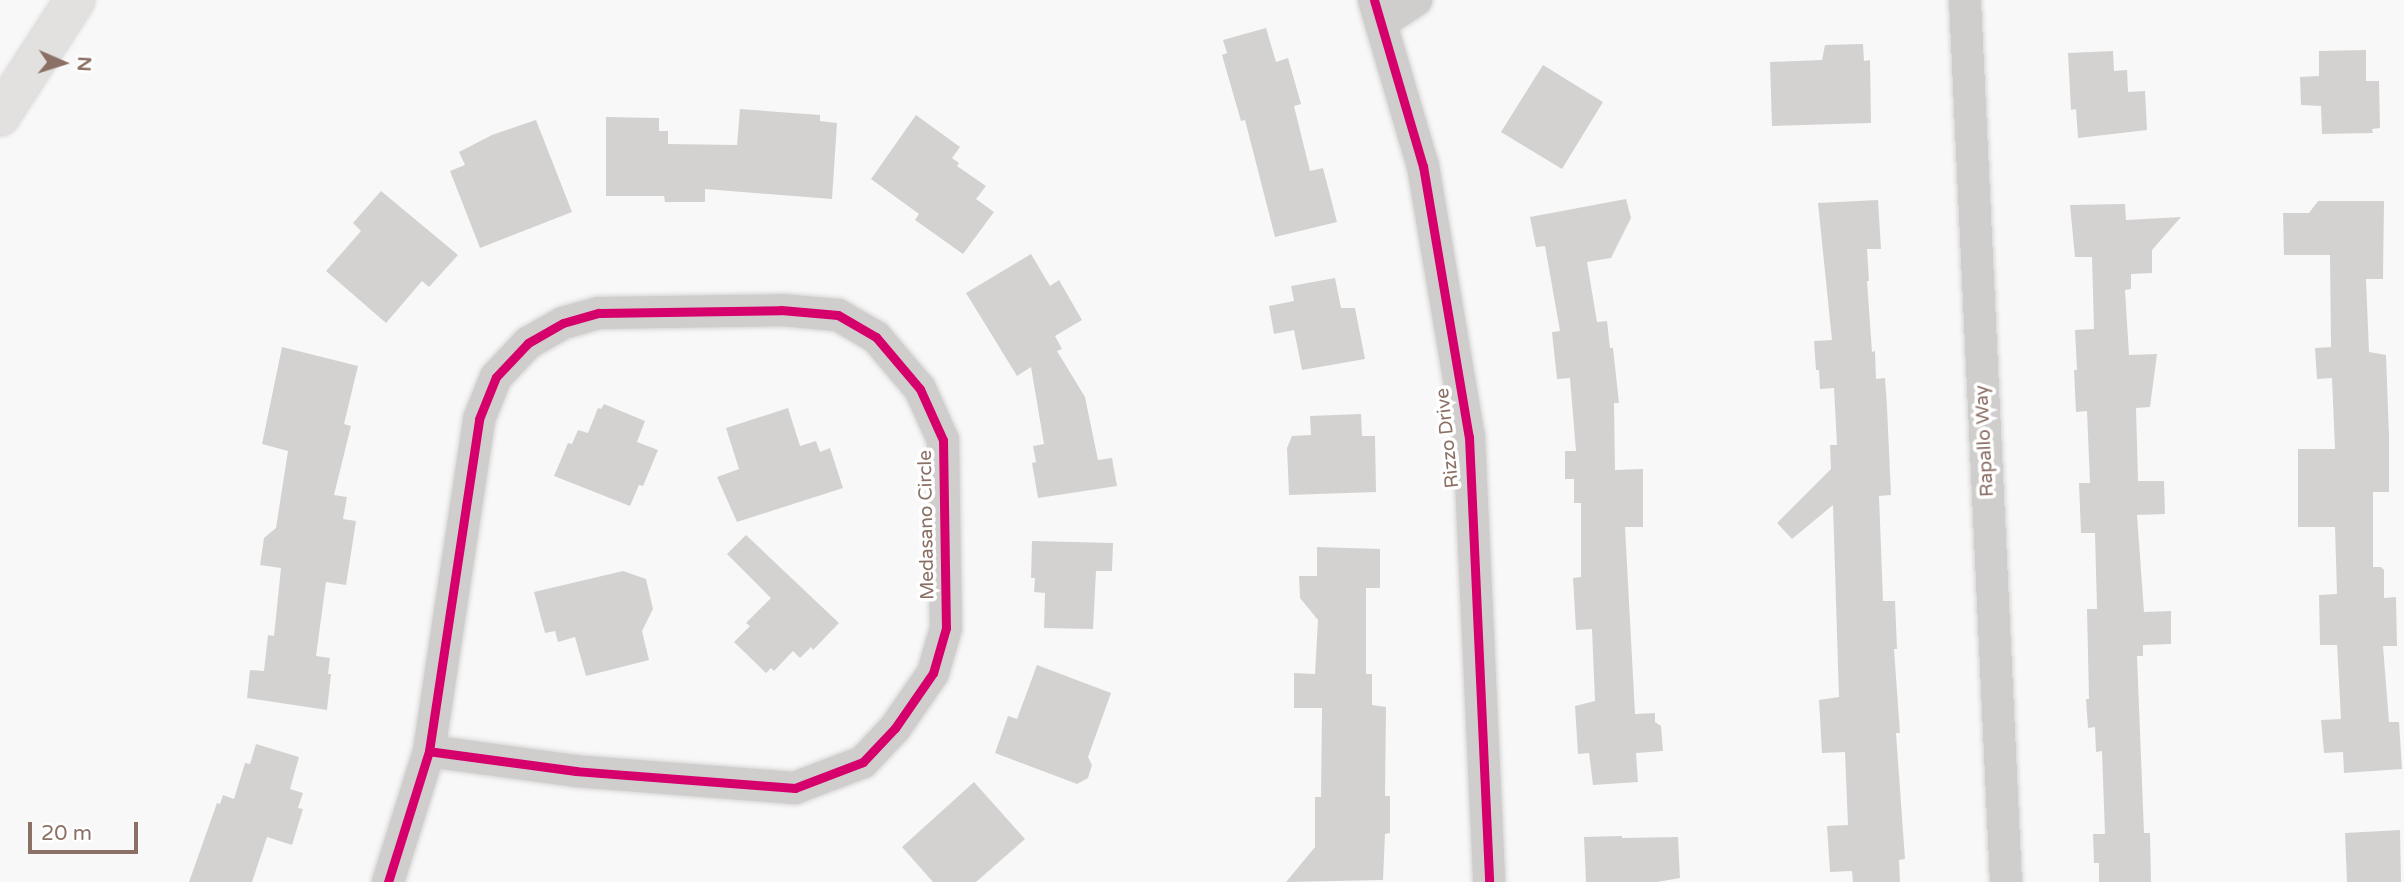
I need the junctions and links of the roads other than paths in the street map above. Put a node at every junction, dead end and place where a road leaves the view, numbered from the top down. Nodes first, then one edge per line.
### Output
1 (75, 0) edge
2 (1416, 0) edge
3 (1965, 0) edge
4 (1378, 12) edge
5 (0, 116) edge
6 (429, 751) junction
7 (388, 882) edge
8 (1489, 882) edge
9 (2006, 882) edge

1 - 5 street
2 - 4 street
3 - 9 street, Rapallo Way
4 - 8 street, Rizzo Drive
6 - 6 street, Medasano Circle
6 - 7 street, Medasano Circle

